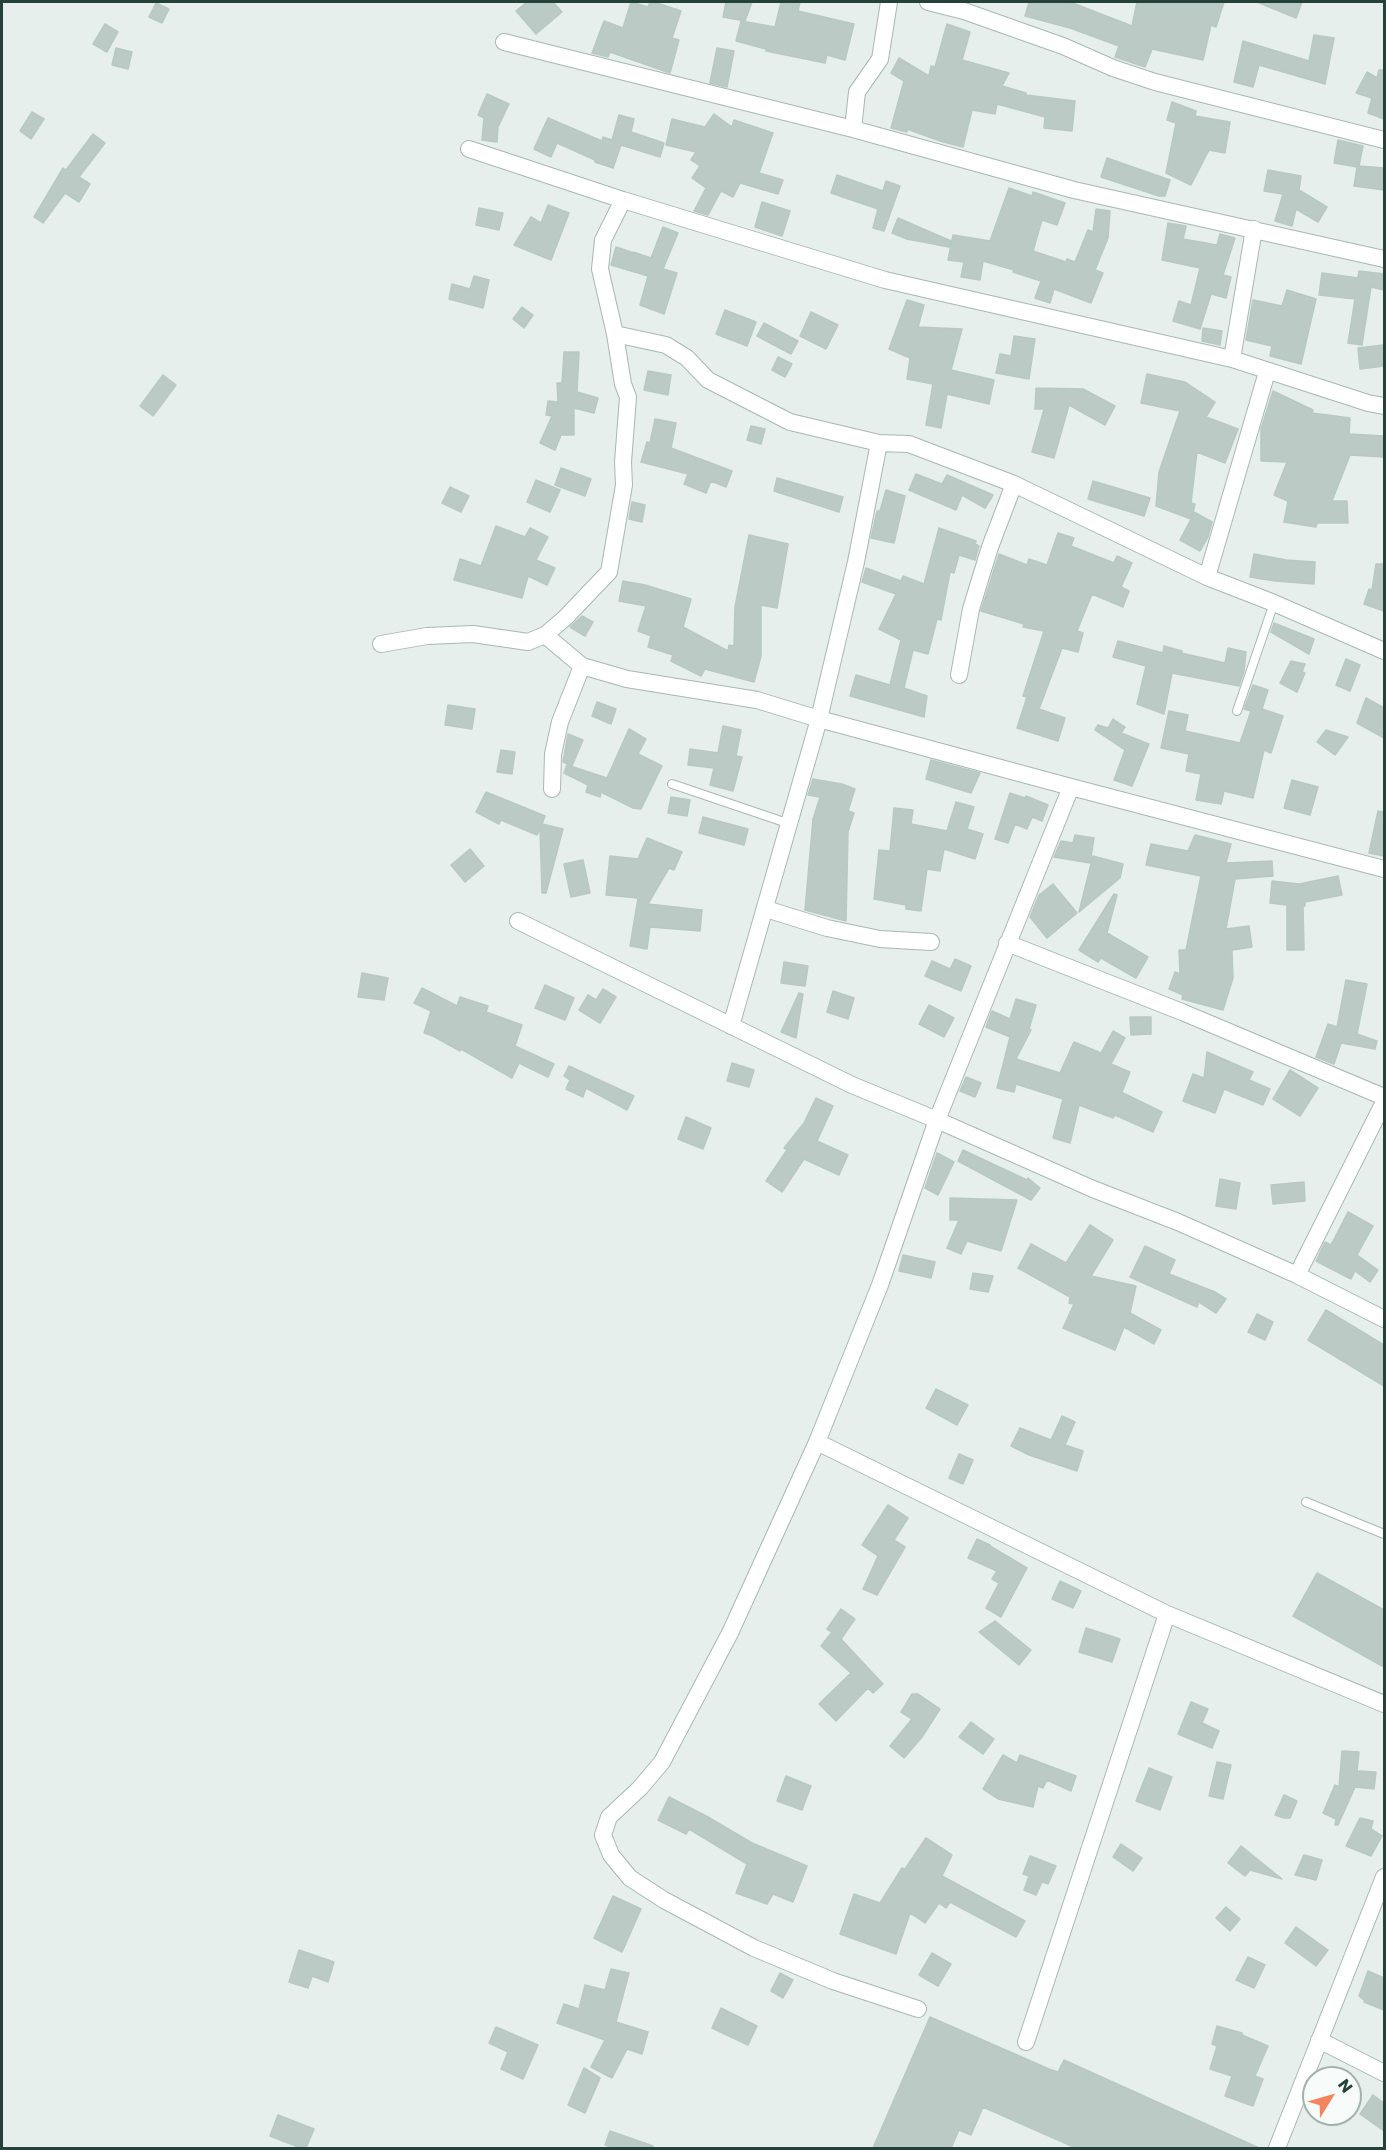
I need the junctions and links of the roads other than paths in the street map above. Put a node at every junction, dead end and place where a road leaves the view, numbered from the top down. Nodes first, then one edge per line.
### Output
1 (889, 2) edge
2 (928, 2) edge
3 (504, 42) dead end
4 (854, 129) junction
5 (1384, 140) edge
6 (469, 149) dead end
7 (623, 200) junction
8 (1254, 229) junction
9 (1384, 259) edge
10 (615, 333) junction
11 (1232, 359) junction
12 (1267, 372) junction
13 (1384, 406) edge
14 (879, 443) junction
15 (1014, 484) junction
16 (1207, 577) junction
17 (1274, 603) junction
18 (545, 636) junction
19 (381, 644) dead end
20 (1384, 651) edge
21 (582, 666) junction
22 (959, 675) dead end
23 (1237, 711) dead end
24 (819, 719) junction
25 (672, 784) dead end
26 (1071, 787) junction
27 (552, 789) dead end
28 (790, 824) junction
29 (1384, 869) edge
30 (766, 909) junction
31 (518, 921) dead end
32 (931, 942) dead end
33 (1006, 943) junction
34 (731, 1026) junction
35 (1384, 1097) edge
36 (1384, 1102) edge
37 (937, 1120) junction
38 (1297, 1275) junction
39 (1384, 1319) edge
40 (817, 1442) junction
41 (1306, 1502) dead end
42 (1384, 1534) edge
43 (1167, 1614) junction
44 (1384, 1704) edge
45 (1384, 1877) edge
46 (918, 2009) dead end
47 (1319, 2040) junction
48 (1026, 2042) dead end
49 (1384, 2073) edge
50 (1277, 2148) edge

1 - 4 street
2 - 5 street
3 - 4 street
4 - 8 street
6 - 7 street
7 - 10 street
7 - 11 street
8 - 9 street
8 - 11 street
10 - 14 street
10 - 18 street
11 - 12 street
12 - 13 street
12 - 16 street
14 - 15 street
14 - 24 street
15 - 16 street
15 - 22 street
16 - 17 street
17 - 20 street
17 - 23 lane
18 - 19 street
18 - 21 street
21 - 24 street
21 - 27 street
24 - 26 street
24 - 28 street
25 - 28 lane
26 - 29 street
26 - 33 street
28 - 30 street
30 - 32 street
30 - 34 street
31 - 34 street
33 - 35 street
33 - 37 street
34 - 37 street
36 - 38 street
37 - 38 street
37 - 40 street
38 - 39 street
40 - 43 street
40 - 46 street
41 - 42 lane
43 - 44 street
43 - 48 street
45 - 47 street
47 - 49 street
47 - 50 street

